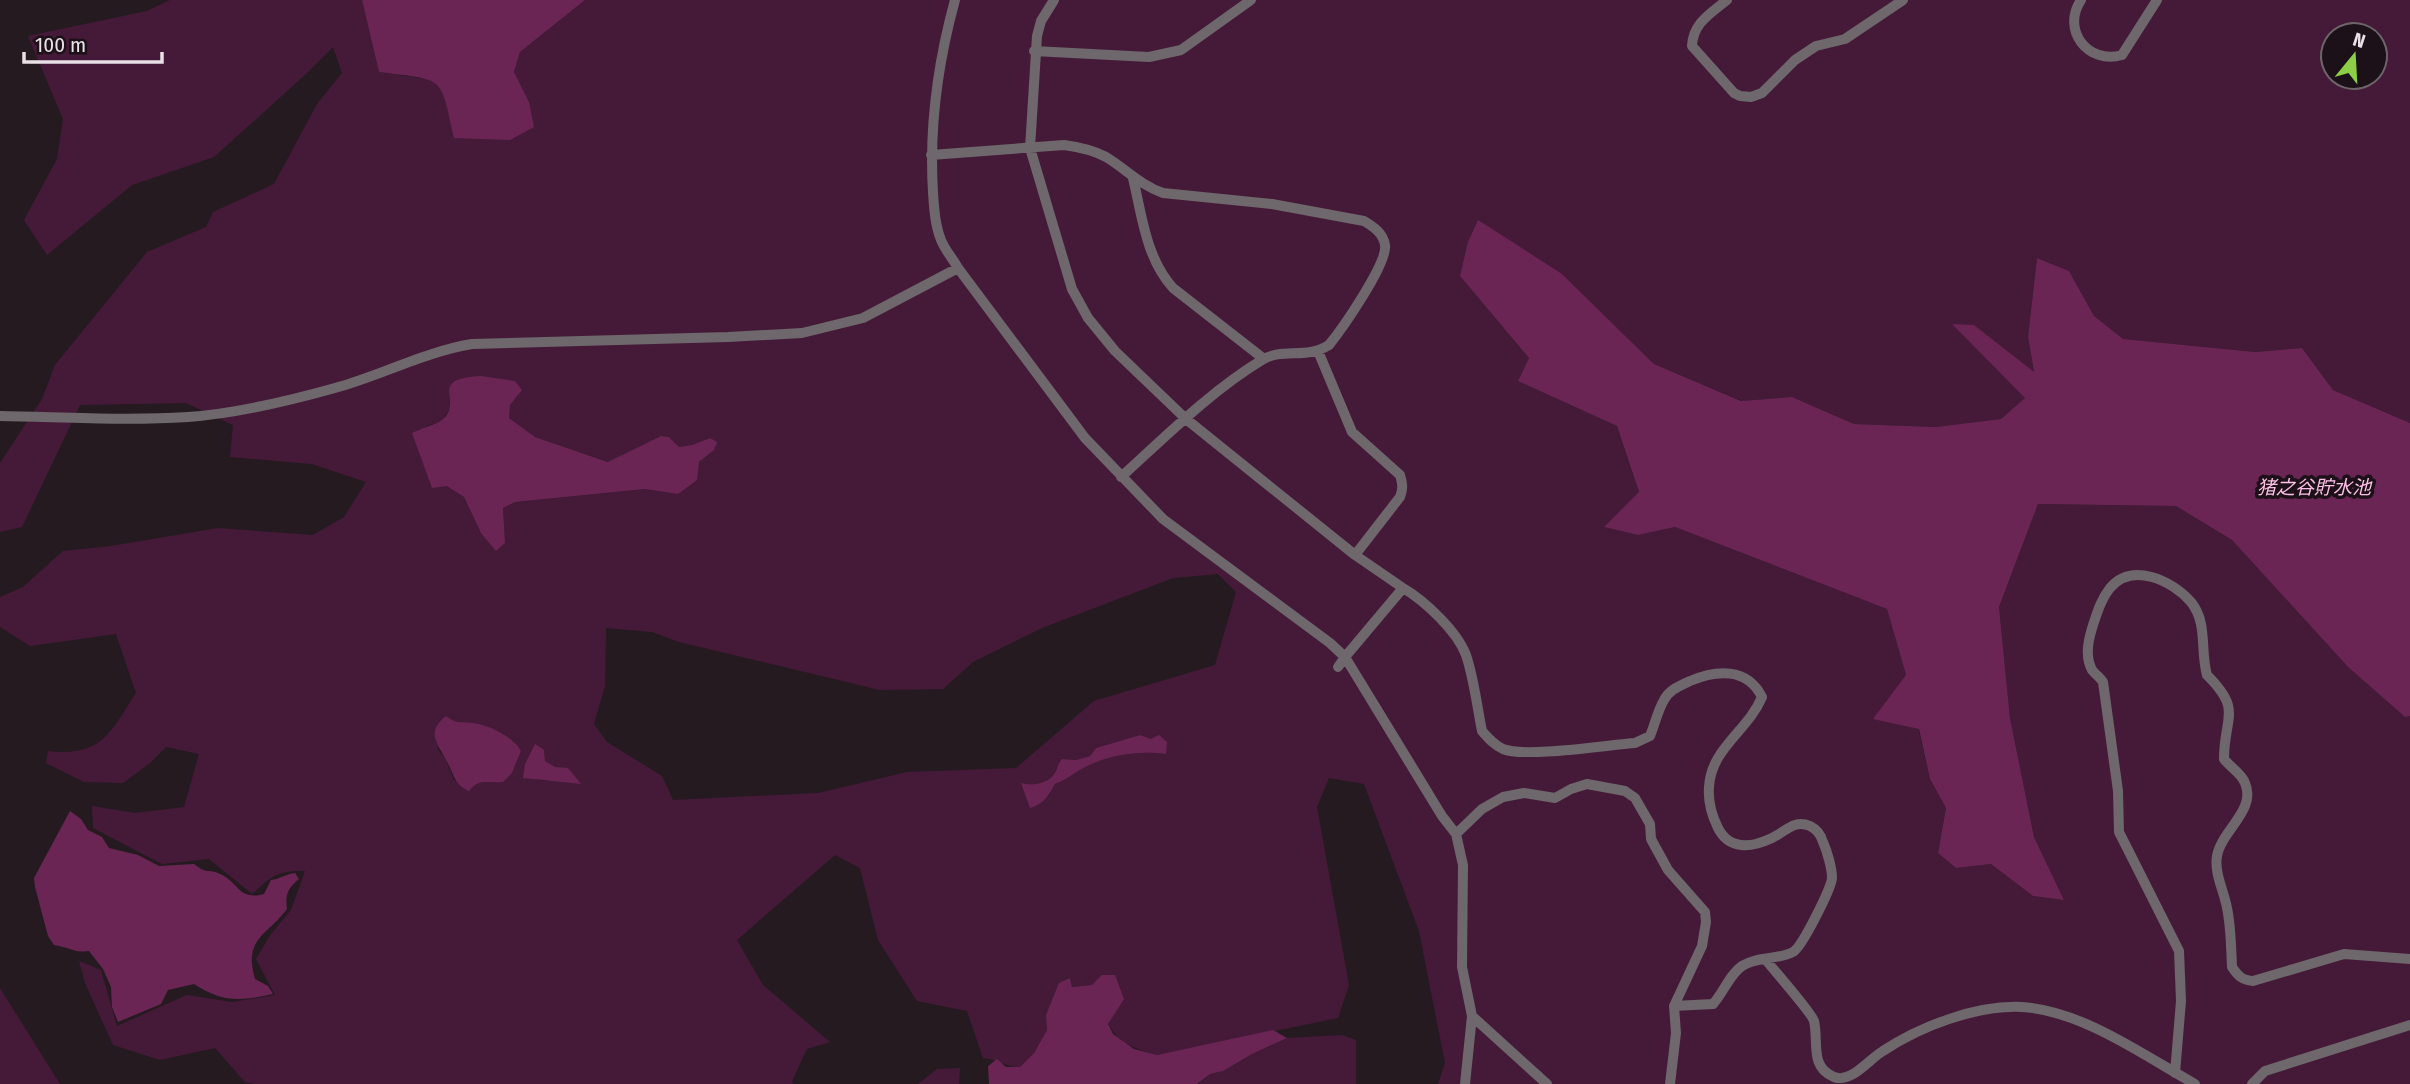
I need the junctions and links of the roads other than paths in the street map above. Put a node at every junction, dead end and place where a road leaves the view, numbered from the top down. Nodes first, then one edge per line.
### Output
1 (955, 0) edge
2 (1054, 0) edge
3 (1251, 0) edge
4 (1727, 0) edge
5 (1903, 0) edge
6 (2081, 0) edge
7 (2157, 0) edge
8 (1034, 51) junction
9 (1030, 148) junction
10 (931, 155) junction
11 (1133, 178) junction
12 (958, 268) junction
13 (1318, 351) junction
14 (1264, 359) junction
15 (0, 416) edge
16 (1186, 419) junction
17 (1121, 477) junction
18 (1355, 555) junction
19 (1403, 588) junction
20 (1345, 657) junction
21 (1338, 667) dead end
22 (1456, 834) junction
23 (1765, 959) junction
24 (2410, 959) edge
25 (1674, 1006) junction
26 (1472, 1016) junction
27 (2410, 1025) edge
28 (2175, 1073) junction
29 (1849, 1080) edge
30 (1465, 1084) edge
31 (1547, 1084) edge
32 (1670, 1084) edge
33 (2195, 1084) edge
34 (2252, 1084) edge

1 - 10 street
2 - 8 street
3 - 8 street
4 - 5 street
6 - 7 street
8 - 9 street
9 - 10 street
9 - 11 street
9 - 16 street
10 - 12 street
11 - 13 street
11 - 14 street
12 - 15 street
12 - 17 street
13 - 14 street
13 - 18 street
14 - 16 street
16 - 17 street
16 - 18 street
17 - 20 street
18 - 19 street
19 - 20 street
19 - 23 street
20 - 21 street
20 - 22 street
22 - 25 street
22 - 26 street
23 - 25 street
23 - 29 street
24 - 28 street
25 - 32 street
26 - 30 street
26 - 31 street
27 - 34 street
28 - 29 street
28 - 33 street

